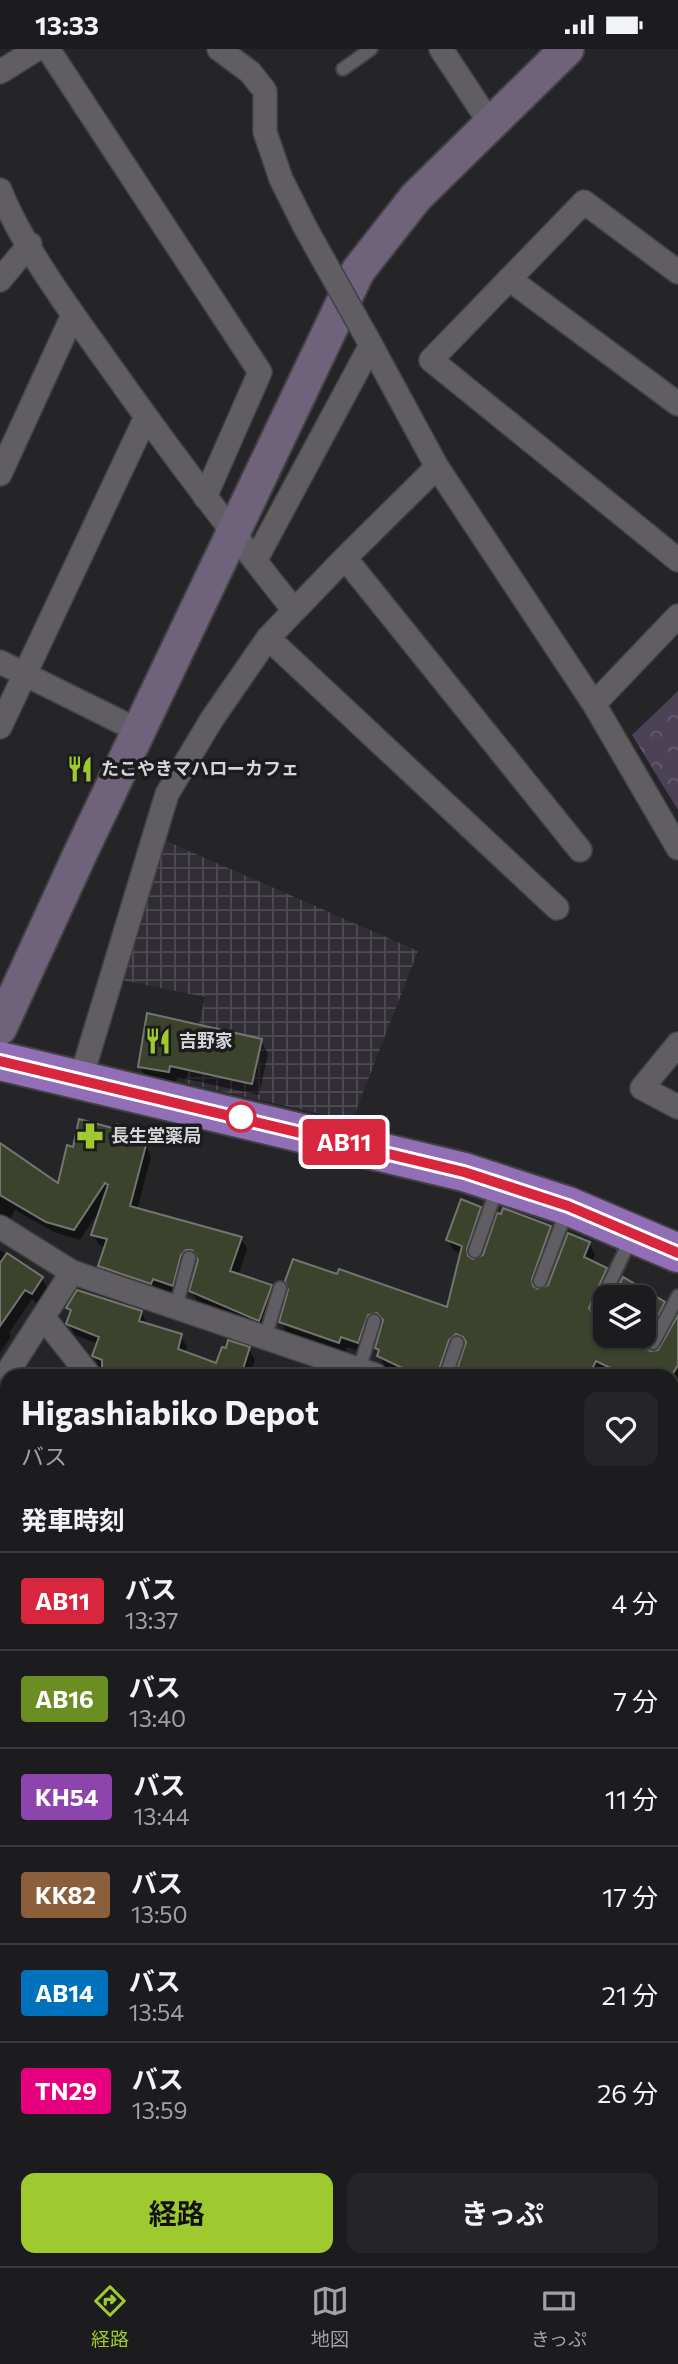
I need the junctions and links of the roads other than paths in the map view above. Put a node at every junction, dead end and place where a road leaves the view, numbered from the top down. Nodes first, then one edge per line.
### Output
1 (37, 49) edge
2 (48, 49) edge
3 (219, 49) edge
4 (441, 49) edge
5 (568, 49) edge
6 (365, 51) edge
7 (343, 69) dead end
8 (0, 72) edge
9 (490, 123) junction
10 (0, 190) edge
11 (30, 244) junction
12 (678, 272) edge
13 (509, 279) junction
14 (0, 280) edge
15 (73, 316) junction
16 (368, 341) junction
17 (678, 404) edge
18 (146, 417) junction
19 (5, 446) edge
20 (437, 467) junction
21 (0, 474) edge
22 (205, 497) junction
23 (233, 534) junction
24 (345, 558) junction
25 (678, 560) edge
26 (255, 561) junction
27 (294, 610) junction
28 (678, 616) edge
29 (268, 638) junction
30 (0, 662) edge
31 (25, 675) junction
32 (594, 704) junction
33 (0, 727) edge
34 (139, 731) junction
35 (678, 848) edge
36 (580, 850) dead end
37 (557, 908) dead end
38 (0, 1028) edge
39 (678, 1044) edge
40 (0, 1061) edge
41 (82, 1078) junction
42 (678, 1107) edge
43 (499, 1183) junction
44 (568, 1206) junction
45 (0, 1227) edge
46 (634, 1233) junction
47 (475, 1251) dead end
48 (678, 1253) edge
49 (189, 1258) dead end
50 (72, 1272) junction
51 (540, 1281) dead end
52 (609, 1285) edge
53 (280, 1288) dead end
54 (678, 1296) edge
55 (176, 1307) junction
56 (43, 1317) junction
57 (374, 1321) dead end
58 (656, 1337) edge
59 (265, 1338) junction
60 (457, 1343) dead end
61 (10, 1369) edge
62 (84, 1369) edge
63 (352, 1369) edge
64 (361, 1369) edge
65 (448, 1369) edge

1 - 8 street
2 - 22 street
3 - 16 street, bridge
4 - 9 street
5 - 9 street
6 - 7 lane
9 - 23 street
10 - 11 street
11 - 14 street
11 - 15 street
12 - 13 street
13 - 17 street
13 - 25 street
15 - 18 street
15 - 19 street
16 - 20 street
16 - 26 street
18 - 22 street
18 - 31 street
19 - 21 street
20 - 24 street
20 - 32 street
22 - 23 street
23 - 26 street
23 - 34 street
24 - 27 street
24 - 36 street
26 - 27 street
27 - 29 street
28 - 32 street
29 - 37 street
29 - 41 street
30 - 31 street
31 - 33 street
31 - 34 street
32 - 35 street
34 - 38 street
39 - 42 street
40 - 41 highway
41 - 43 highway
43 - 44 highway
43 - 47 lane
44 - 46 highway
44 - 51 lane
45 - 50 street
46 - 48 highway
46 - 52 lane
49 - 55 lane
50 - 55 street
50 - 56 street
53 - 59 lane
54 - 58 lane
55 - 59 street
56 - 61 street
56 - 62 street
57 - 64 lane
59 - 63 street
60 - 65 lane

